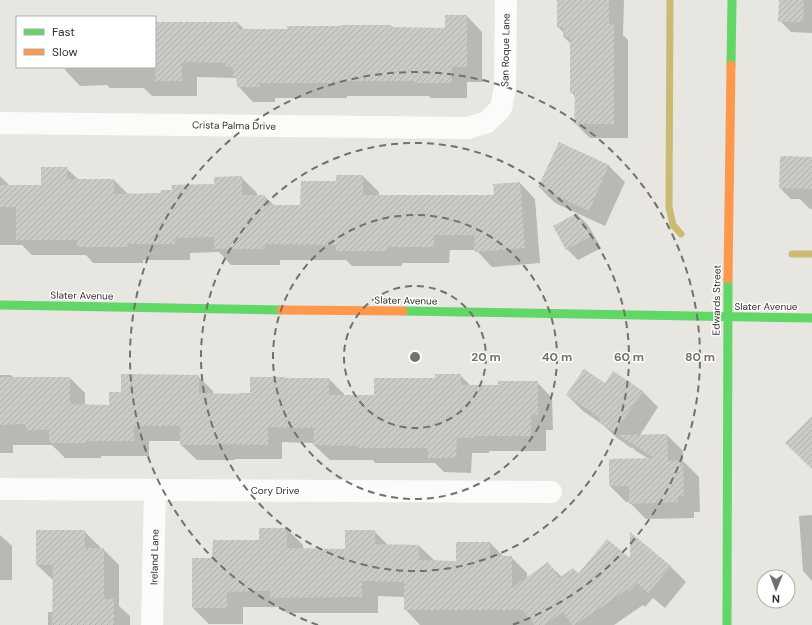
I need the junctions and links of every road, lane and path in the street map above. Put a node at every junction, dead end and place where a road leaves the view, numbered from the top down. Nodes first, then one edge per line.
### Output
1 (506, 0) edge
2 (732, 0) edge
3 (0, 123) edge
4 (468, 128) joint
5 (0, 305) edge
6 (727, 317) junction
7 (812, 318) edge
8 (0, 489) edge
9 (155, 490) junction
10 (550, 492) dead end
11 (152, 625) edge
12 (727, 625) edge

1 - 4 street, San Roque Lane
2 - 6 street, Edwards Street
3 - 4 street, Crista Palma Drive
5 - 6 street, Slater Avenue
6 - 7 street, Slater Avenue
6 - 12 street, Edwards Street
8 - 9 street, Cory Drive
9 - 10 street, Cory Drive
9 - 11 street, Ireland Lane

